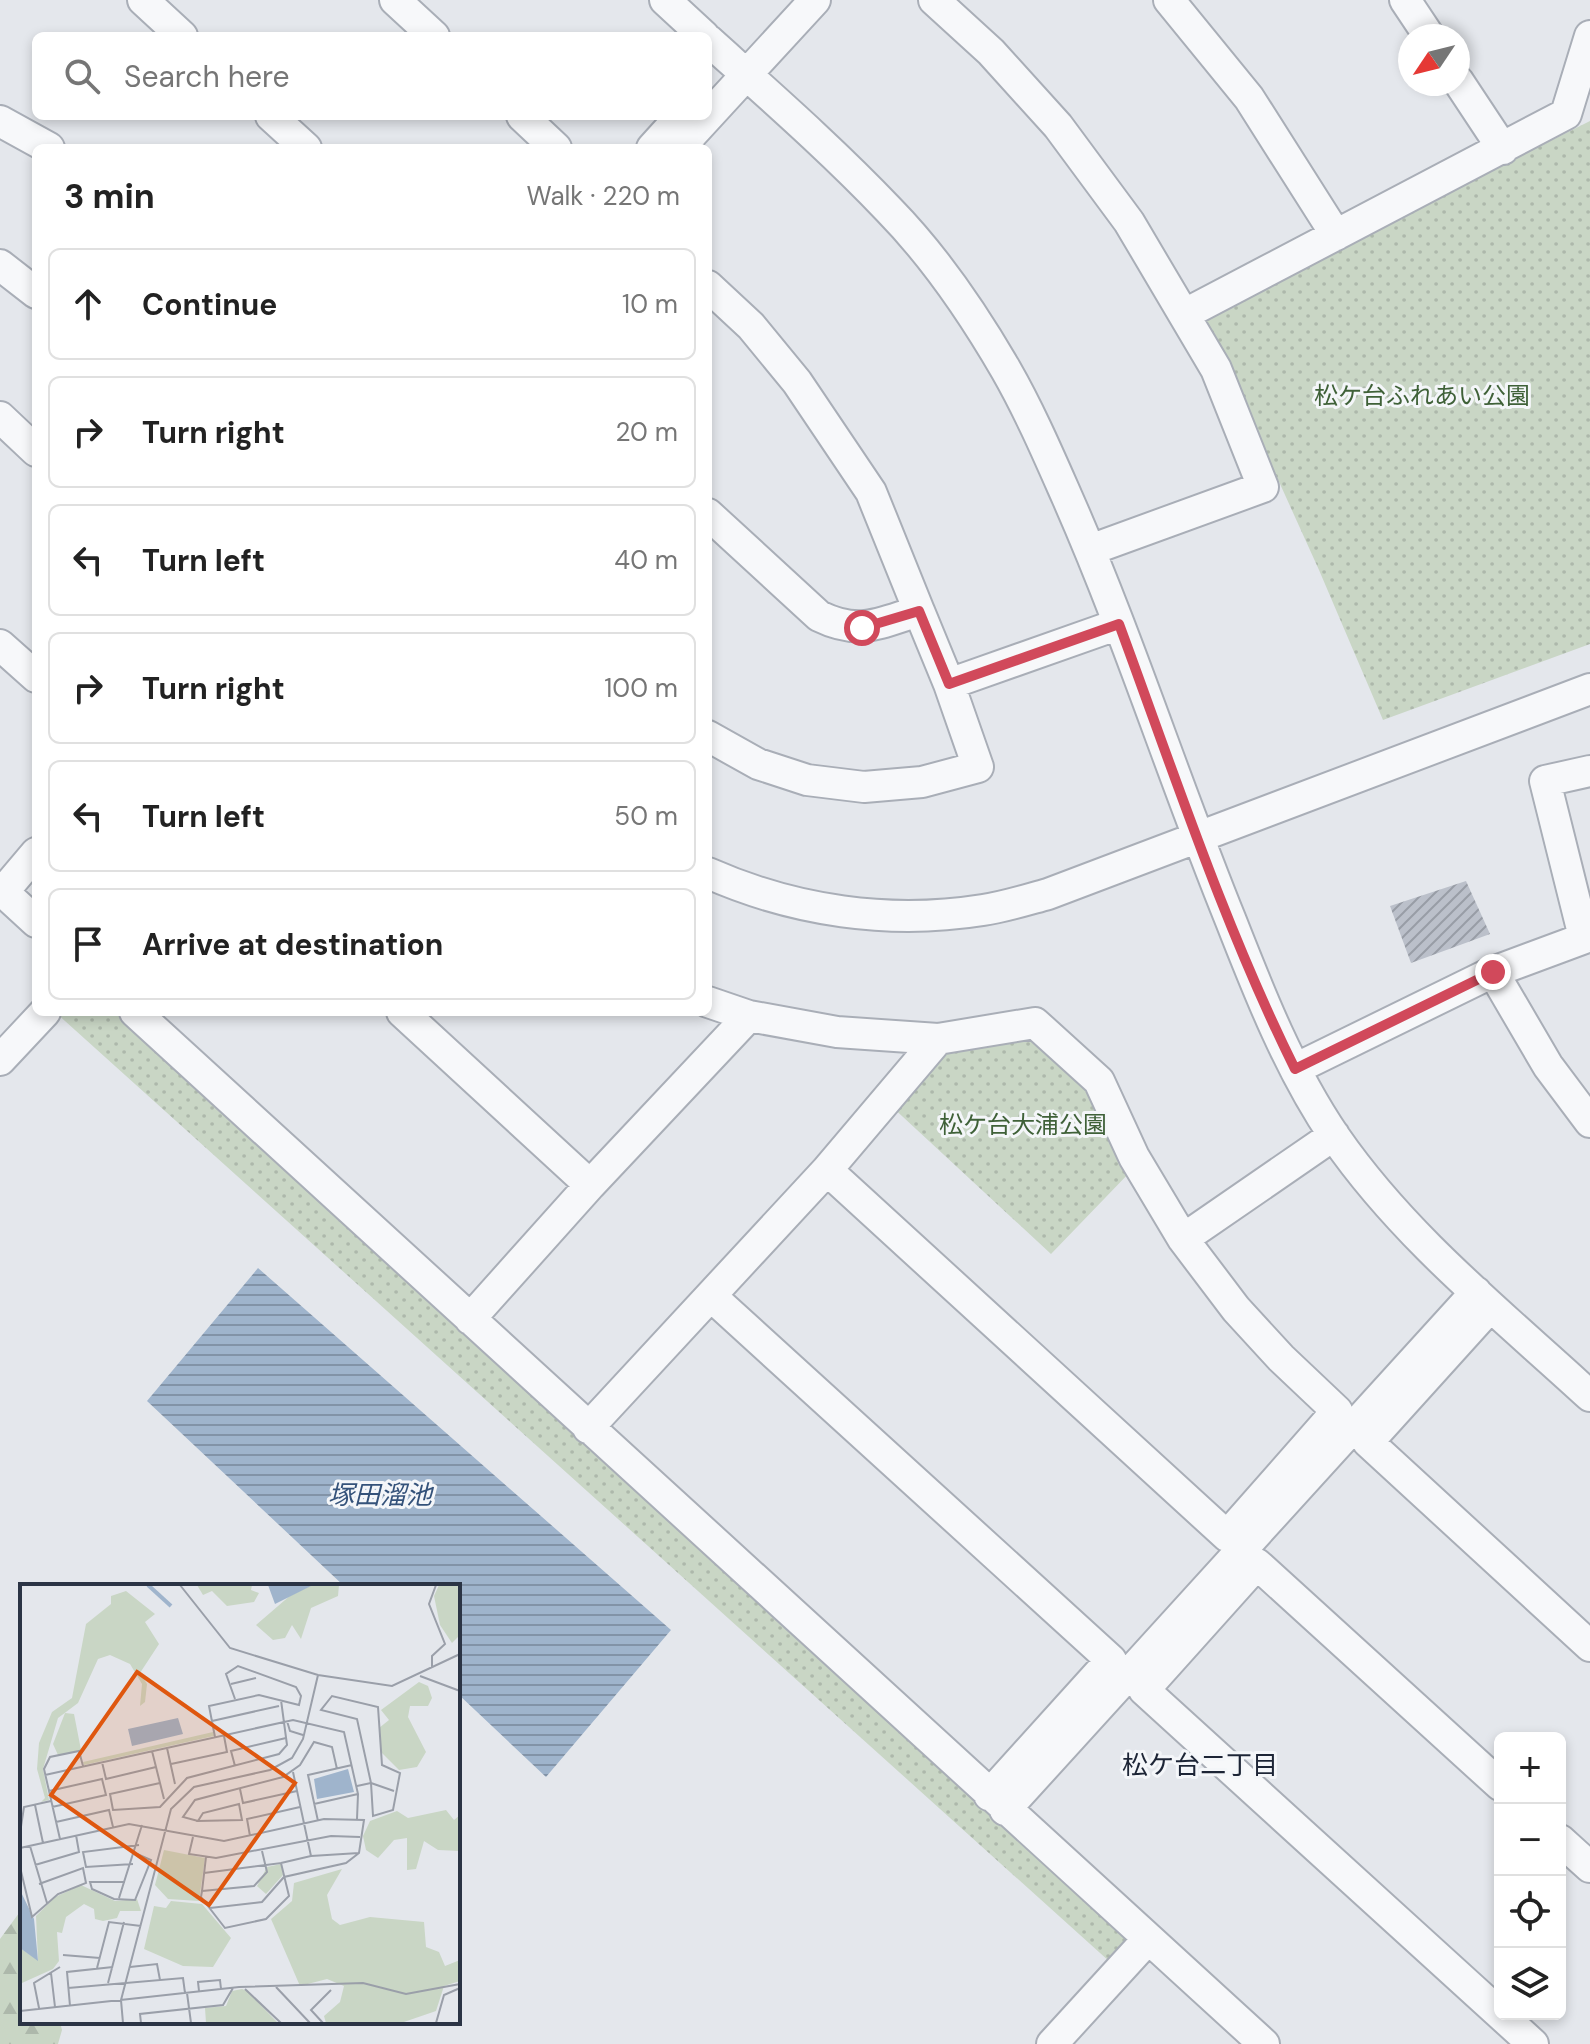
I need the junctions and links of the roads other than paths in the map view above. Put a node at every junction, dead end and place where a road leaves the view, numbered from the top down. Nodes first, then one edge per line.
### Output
1 (143, 0) edge
2 (395, 0) edge
3 (665, 0) edge
4 (815, 0) edge
5 (934, 0) edge
6 (1169, 0) edge
7 (1405, 0) edge
8 (1421, 24) edge
9 (178, 32) edge
10 (430, 32) edge
11 (700, 32) edge
12 (1590, 36) edge
13 (712, 43) edge
14 (739, 67) junction
15 (712, 84) edge
16 (1468, 96) edge
17 (712, 103) edge
18 (275, 120) edge
19 (526, 120) edge
20 (677, 120) edge
21 (700, 120) edge
22 (0, 121) edge
23 (43, 144) edge
24 (302, 144) edge
25 (552, 144) edge
26 (656, 144) edge
27 (682, 144) edge
28 (1503, 149) junction
29 (1336, 235) junction
30 (0, 265) edge
31 (32, 290) edge
32 (712, 290) edge
33 (1185, 314) junction
34 (0, 417) edge
35 (32, 447) edge
36 (712, 518) edge
37 (1090, 550) junction
38 (919, 611) junction
39 (1119, 624) junction
40 (0, 645) edge
41 (32, 673) edge
42 (949, 684) junction
43 (1590, 689) edge
44 (712, 738) edge
45 (1590, 771) edge
46 (1198, 837) junction
47 (32, 864) edge
48 (712, 875) edge
49 (19, 899) edge
50 (1587, 936) edge
51 (1493, 972) junction
52 (712, 1003) edge
53 (41, 1016) edge
54 (139, 1016) edge
55 (406, 1016) edge
56 (749, 1016) junction
57 (938, 1039) junction
58 (0, 1060) edge
59 (1295, 1069) junction
60 (1590, 1122) edge
61 (1334, 1135) junction
62 (827, 1170) junction
63 (590, 1185) junction
64 (1183, 1239) junction
65 (711, 1296) junction
66 (1484, 1299) junction
67 (470, 1319) junction
68 (1590, 1396) edge
69 (588, 1428) junction
70 (1590, 1646) edge
71 (1494, 1780) edge
72 (997, 1802) junction
73 (1566, 1845) edge
74 (1590, 1867) edge
75 (1148, 1939) junction
76 (1052, 2044) edge
77 (1264, 2044) edge
78 (1533, 2044) edge

1 - 9 street
2 - 10 street
3 - 11 street
4 - 14 street
5 - 33 street
6 - 29 street
7 - 8 street
12 - 28 street
13 - 14 street
14 - 15 street
14 - 17 street
14 - 37 street
16 - 28 street
18 - 24 street
19 - 25 street
20 - 26 street
21 - 27 street
22 - 23 street
28 - 29 street
29 - 33 street
30 - 31 street
32 - 38 street
33 - 37 street
34 - 35 street
36 - 38 street
37 - 39 street
38 - 42 street
39 - 42 street
39 - 46 street
40 - 41 street
42 - 44 street
43 - 46 street
45 - 50 street
46 - 48 street
46 - 59 street
47 - 49 street
50 - 51 street
51 - 59 street
51 - 60 street
52 - 56 street
53 - 58 street
54 - 67 street
55 - 63 street
56 - 57 street
56 - 63 street
57 - 62 street
57 - 64 street
59 - 61 street
61 - 64 street
61 - 66 street
62 - 64 street
62 - 65 street
63 - 67 street
65 - 69 street
65 - 72 street
66 - 68 street
66 - 70 street
66 - 72 street
67 - 69 street
69 - 72 street
71 - 78 street
72 - 75 street
73 - 74 street
75 - 76 street
75 - 77 street

